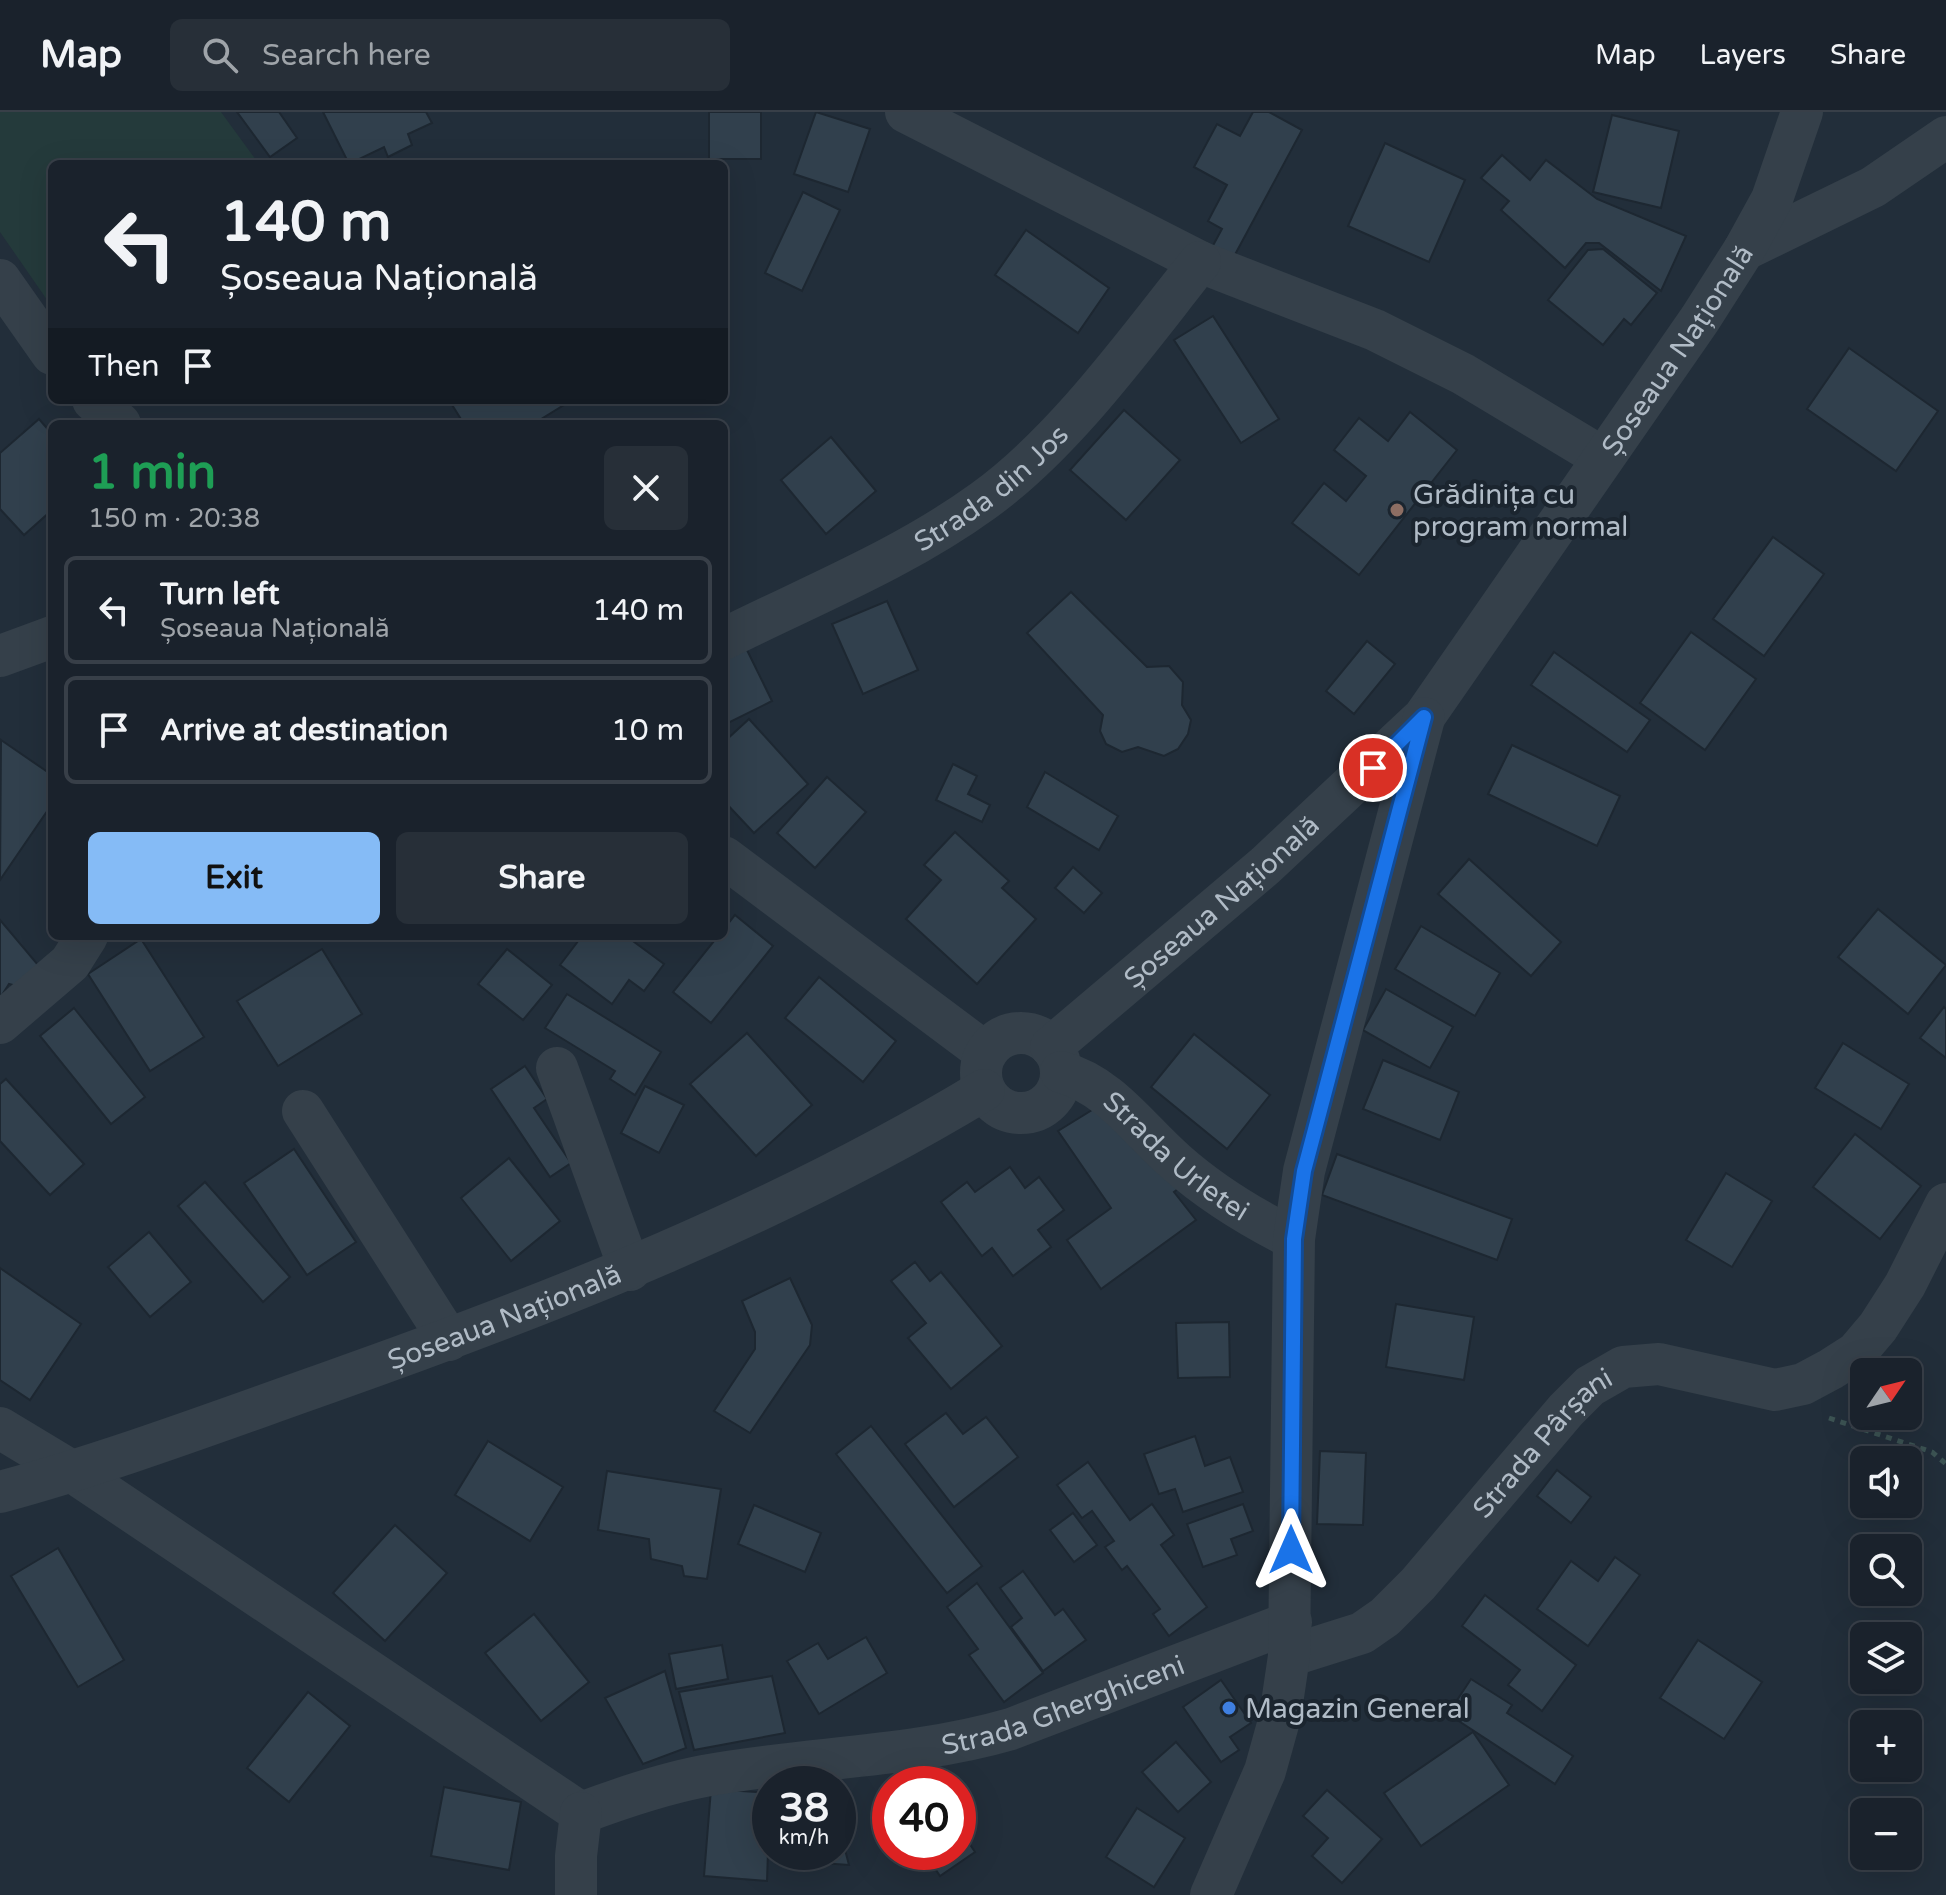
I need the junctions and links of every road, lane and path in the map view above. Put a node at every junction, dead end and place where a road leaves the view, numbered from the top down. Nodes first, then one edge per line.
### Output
1 (906, 112) edge
2 (1802, 112) edge
3 (1946, 137) edge
4 (1744, 250) junction
5 (1200, 262) junction
6 (0, 280) edge
7 (48, 348) edge
8 (98, 404) edge
9 (116, 420) edge
10 (1603, 458) junction
11 (728, 637) edge
12 (48, 638) edge
13 (0, 656) edge
14 (1424, 717) junction
15 (728, 860) edge
16 (84, 940) edge
17 (0, 1023) edge
18 (1056, 1060) junction
19 (557, 1068) dead end
20 (985, 1071) junction
21 (303, 1111) dead end
22 (1946, 1204) edge
23 (1294, 1239) junction
24 (630, 1270) junction
25 (449, 1340) junction
26 (1775, 1390) junction
27 (0, 1428) edge
28 (1946, 1464) edge
29 (73, 1472) junction
30 (0, 1492) edge
31 (1290, 1639) junction
32 (581, 1813) junction
33 (576, 1895) edge
34 (1211, 1895) edge

1 - 5 street
2 - 4 street, Șoseaua Națională
3 - 4 street
4 - 10 street, Șoseaua Națională
5 - 10 street
5 - 11 street, Strada din Jos
6 - 7 street
8 - 9 street
10 - 14 street, Șoseaua Națională
12 - 13 street
14 - 18 street, Șoseaua Națională
14 - 23 street, Strada Urletei
15 - 20 street
16 - 17 street
18 - 20 street, Șoseaua Națională
18 - 20 street, Șoseaua Națională
18 - 23 street, Strada Urletei
19 - 24 street
20 - 24 street, Șoseaua Națională
21 - 25 street
22 - 26 street, Strada Pârșani
23 - 31 street, Strada Urletei
24 - 25 street, Șoseaua Națională
25 - 29 street, Șoseaua Națională
26 - 28 path
26 - 31 street, Strada Pârșani
27 - 29 street
29 - 30 street, Șoseaua Națională
29 - 32 street
31 - 32 street, Strada Gherghiceni
31 - 34 street, Strada Urletei
32 - 33 street

